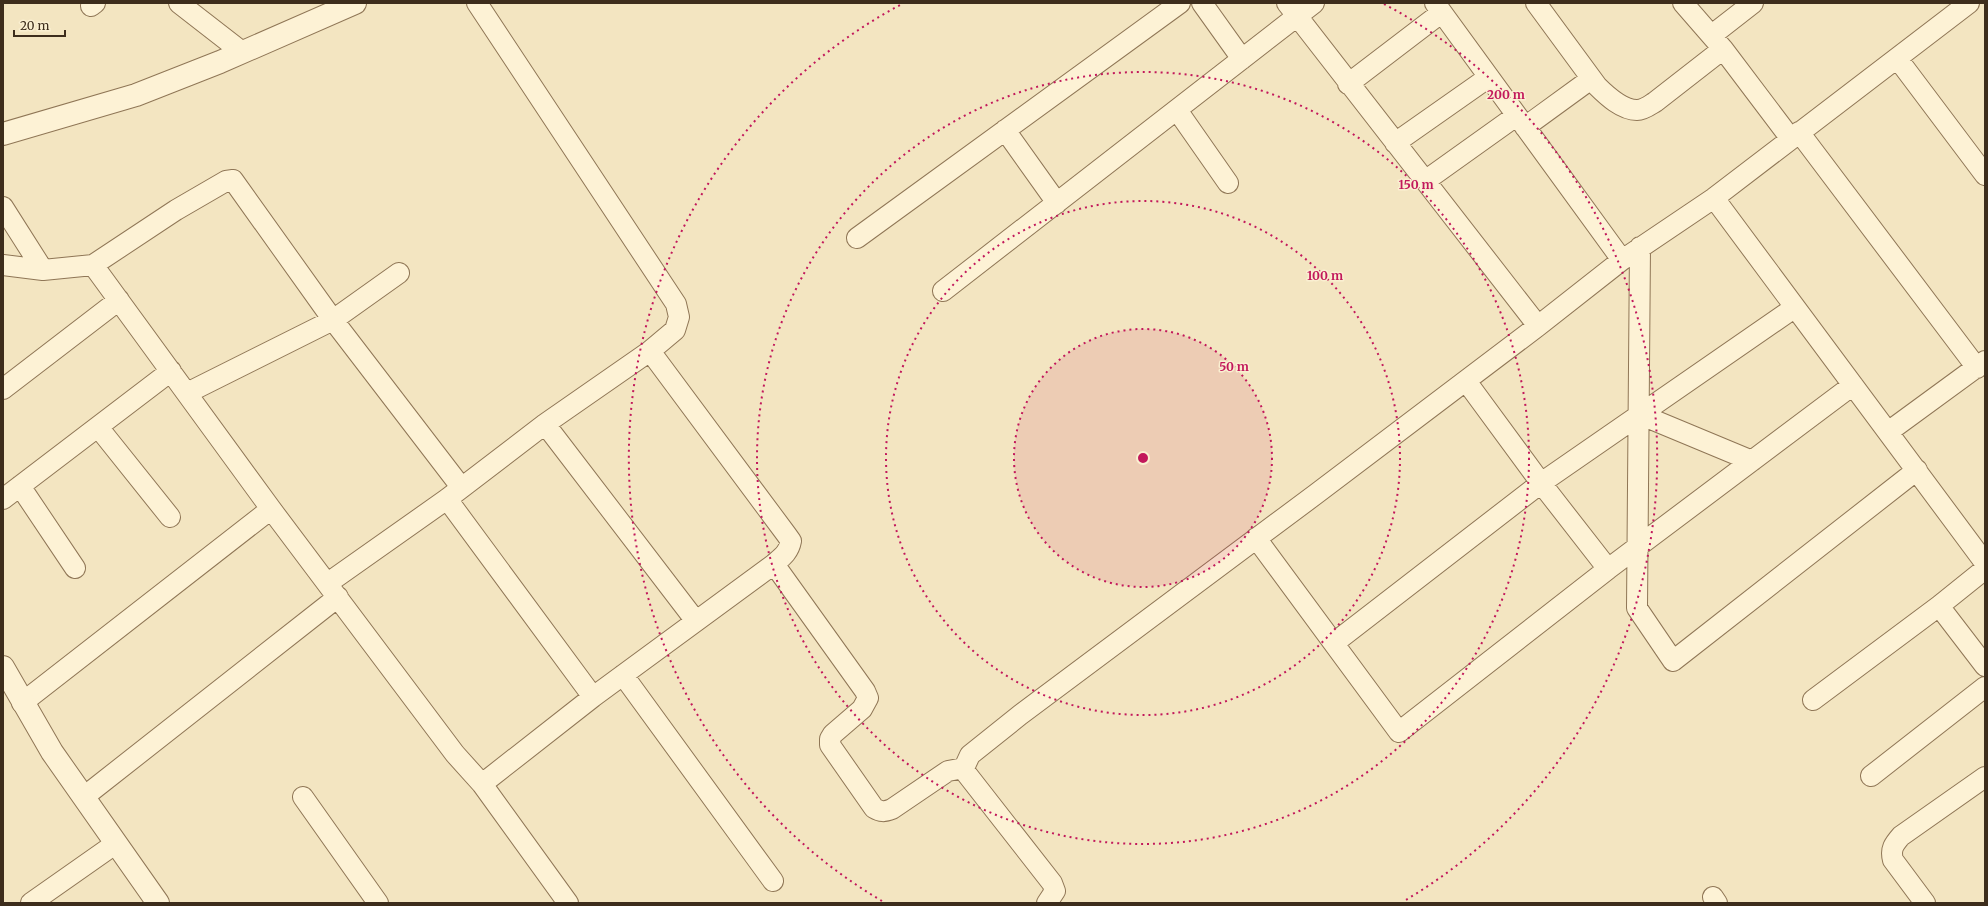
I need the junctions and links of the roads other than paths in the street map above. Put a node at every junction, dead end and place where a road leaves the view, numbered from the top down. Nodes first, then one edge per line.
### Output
1 (179, 3) edge
2 (355, 3) edge
3 (476, 3) edge
4 (1180, 3) edge
5 (1202, 3) edge
6 (1314, 3) edge
7 (1536, 3) edge
8 (1683, 3) edge
9 (1753, 3) edge
10 (1969, 3) edge
11 (327, 8) edge
12 (1438, 8) edge
13 (1292, 10) edge
14 (1717, 42) junction
15 (242, 52) junction
16 (1898, 58) junction
17 (1242, 59) junction
18 (1489, 77) junction
19 (1591, 79) junction
20 (1348, 84) junction
21 (1176, 110) junction
22 (1520, 121) junction
23 (1005, 130) junction
24 (3, 134) edge
25 (1795, 135) junction
26 (1394, 143) junction
27 (1985, 175) edge
28 (1425, 182) junction
29 (1228, 183) dead end
30 (1714, 198) junction
31 (1057, 203) junction
32 (3, 207) edge
33 (856, 238) dead end
34 (1640, 247) junction
35 (1622, 260) junction
36 (3, 265) edge
37 (93, 265) junction
38 (43, 270) junction
39 (399, 273) dead end
40 (943, 291) dead end
41 (119, 300) junction
42 (1794, 308) junction
43 (333, 320) junction
44 (1538, 326) junction
45 (650, 351) junction
46 (1981, 365) edge
47 (171, 371) junction
48 (1466, 381) junction
49 (1853, 385) junction
50 (3, 389) edge
51 (187, 393) junction
52 (1639, 414) junction
53 (545, 424) junction
54 (98, 427) junction
55 (1888, 432) junction
56 (1752, 461) junction
57 (1917, 470) junction
58 (1541, 483) junction
59 (20, 486) junction
60 (454, 493) junction
61 (3, 499) edge
62 (271, 509) junction
63 (170, 517) dead end
64 (1256, 538) junction
65 (1638, 548) junction
66 (1985, 563) edge
67 (774, 564) junction
68 (75, 568) dead end
69 (1608, 569) junction
70 (1985, 569) edge
71 (333, 590) junction
72 (1939, 606) junction
73 (695, 620) junction
74 (1334, 643) junction
75 (1985, 666) edge
76 (3, 667) edge
77 (623, 675) junction
78 (1985, 688) edge
79 (593, 697) junction
80 (1813, 700) dead end
81 (22, 703) junction
82 (964, 768) junction
83 (1871, 776) dead end
84 (1985, 777) edge
85 (482, 784) junction
86 (85, 796) junction
87 (303, 797) dead end
88 (115, 844) junction
89 (773, 881) dead end
90 (560, 900) edge
91 (31, 903) edge
92 (158, 903) edge
93 (378, 903) edge
94 (1047, 903) edge
95 (1925, 903) edge

1 - 15 street
2 - 11 street
3 - 45 street
4 - 23 street
5 - 17 street
6 - 13 street
7 - 19 street
8 - 14 street
9 - 14 street
10 - 16 street
11 - 15 street
12 - 18 street
12 - 20 street
13 - 17 street
13 - 20 street
14 - 19 street
14 - 25 street
15 - 24 street
16 - 25 street
16 - 27 street
17 - 21 street
18 - 22 street
18 - 26 street
19 - 22 street
20 - 26 street
21 - 29 street
21 - 31 street
22 - 28 street
22 - 35 street
23 - 31 street
23 - 33 street
25 - 30 street
25 - 46 street
26 - 28 street
28 - 44 street
30 - 34 street
30 - 42 street
31 - 40 street
32 - 38 street
34 - 35 street
34 - 52 street
35 - 44 street
36 - 38 street
37 - 38 street
37 - 41 street
37 - 43 street
39 - 43 street
41 - 47 street
41 - 50 street
42 - 49 street
42 - 52 street
43 - 51 street
43 - 60 street
44 - 48 street
45 - 53 street
45 - 67 street
46 - 55 street
47 - 51 street
47 - 54 street
48 - 58 street
48 - 64 street
49 - 55 street
49 - 56 street
51 - 62 street
52 - 56 street
52 - 58 street
52 - 65 street
53 - 60 street
53 - 73 street
54 - 59 street
54 - 63 street
55 - 57 street
56 - 65 street
57 - 65 street
57 - 66 street
58 - 69 street
58 - 74 street
59 - 61 street
59 - 68 street
60 - 71 street
60 - 79 street
62 - 71 street
62 - 81 street
64 - 74 street
64 - 82 street
65 - 69 street
67 - 73 street
67 - 82 street
69 - 74 street
70 - 72 street
71 - 85 street
71 - 86 street
72 - 75 street
72 - 80 street
73 - 77 street
76 - 81 street
77 - 79 street
77 - 89 street
78 - 83 street
79 - 85 street
81 - 86 street
82 - 94 street
84 - 95 street
85 - 90 street
86 - 88 street
87 - 93 street
88 - 91 street
88 - 92 street

